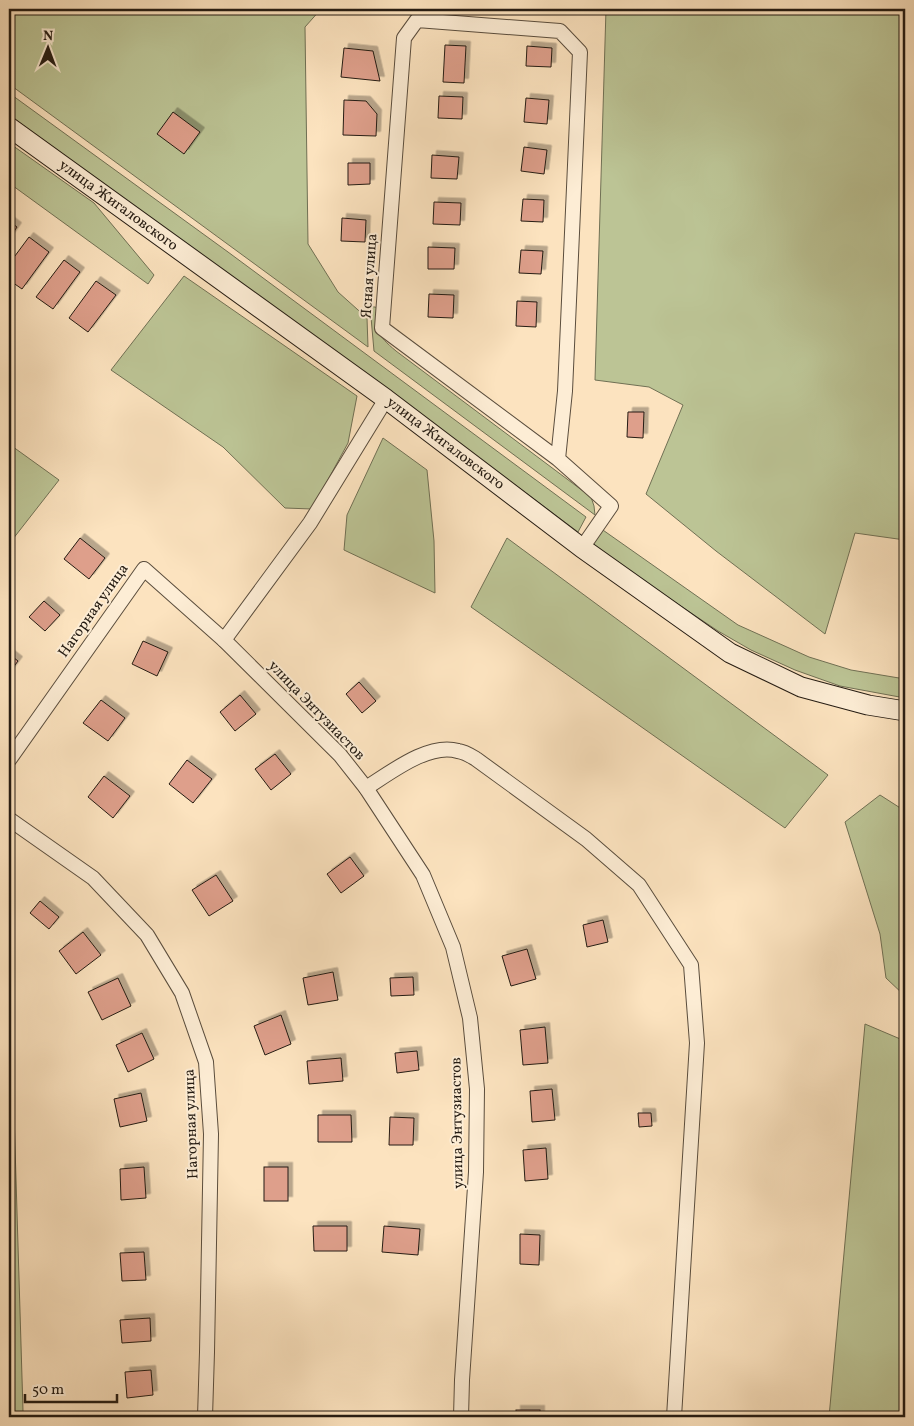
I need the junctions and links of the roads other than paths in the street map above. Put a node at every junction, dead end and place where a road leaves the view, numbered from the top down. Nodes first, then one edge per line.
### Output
1 (9, 127) edge
2 (386, 399) junction
3 (558, 459) junction
4 (582, 548) junction
5 (224, 640) junction
6 (905, 711) edge
7 (9, 760) edge
8 (366, 788) junction
9 (9, 819) edge
10 (205, 1417) edge
11 (461, 1417) edge
12 (674, 1417) edge

1 - 2 main road, улица Жигаловского
2 - 4 main road, улица Жигаловского
2 - 5 street
3 - 3 street, Ясная улица
3 - 4 street, Ясная улица
4 - 6 main road, улица Жигаловского
5 - 7 street, Нагорная улица
5 - 8 street, улица Энтузиастов
8 - 11 street, улица Энтузиастов
8 - 12 street
9 - 10 street, Нагорная улица

